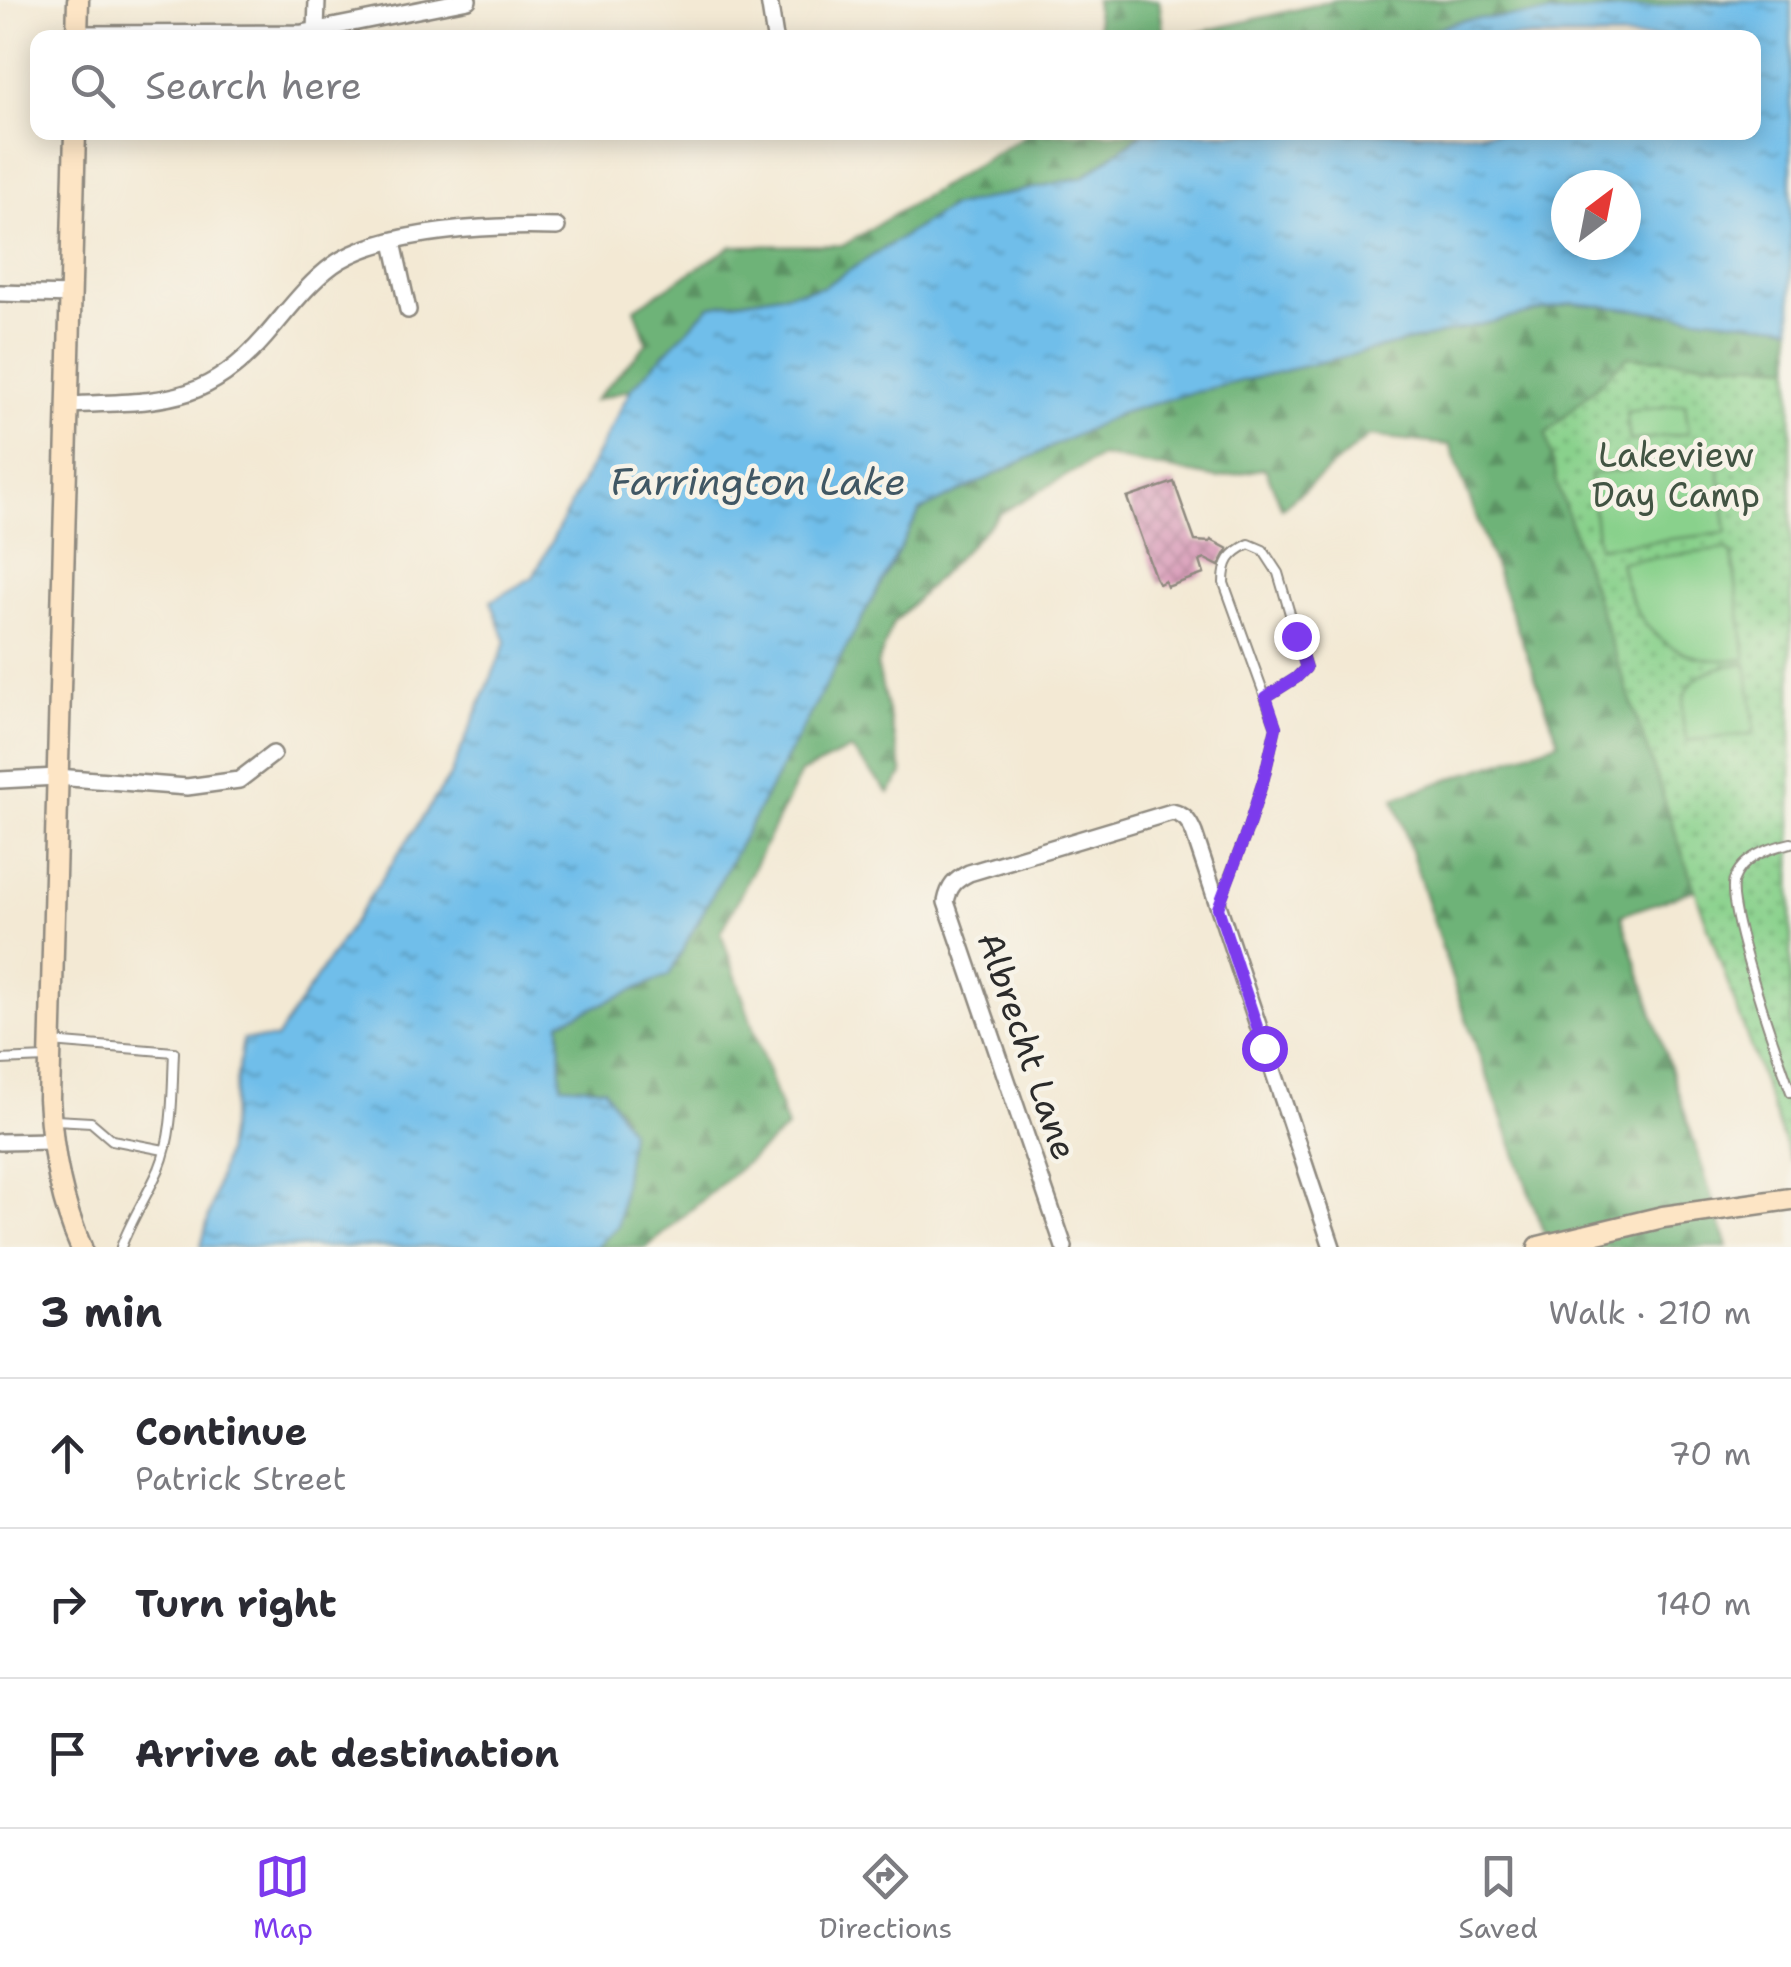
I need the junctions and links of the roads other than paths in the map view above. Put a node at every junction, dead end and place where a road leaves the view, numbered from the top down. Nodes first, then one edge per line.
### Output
1 (78, 0) edge
2 (316, 0) edge
3 (468, 0) edge
4 (770, 0) edge
5 (77, 30) edge
6 (316, 30) edge
7 (321, 30) edge
8 (774, 30) edge
9 (76, 140) edge
10 (557, 227) dead end
11 (393, 242) junction
12 (0, 293) edge
13 (72, 295) junction
14 (408, 310) dead end
15 (70, 404) junction
16 (1266, 697) junction
17 (273, 754) dead end
18 (57, 778) junction
19 (0, 780) edge
20 (1791, 843) edge
21 (1218, 908) junction
22 (51, 1050) junction
23 (0, 1060) edge
24 (1791, 1092) edge
25 (51, 1131) junction
26 (0, 1142) edge
27 (164, 1150) junction
28 (1791, 1199) edge
29 (81, 1247) edge
30 (121, 1247) edge
31 (1064, 1247) edge
32 (1332, 1247) edge
33 (1539, 1247) edge

1 - 5 street
2 - 6 street
3 - 7 street
4 - 8 street
9 - 13 street
10 - 11 street
11 - 14 street
11 - 15 street
12 - 13 street
13 - 15 street
15 - 18 street
16 - 16 lane
16 - 21 lane
17 - 18 street
18 - 19 street
18 - 22 street
20 - 24 lane
21 - 31 street, Albrecht Lane
21 - 32 street
22 - 23 lane
22 - 25 street
22 - 27 lane
25 - 26 street
25 - 27 lane
25 - 29 street
27 - 30 lane
28 - 33 street

